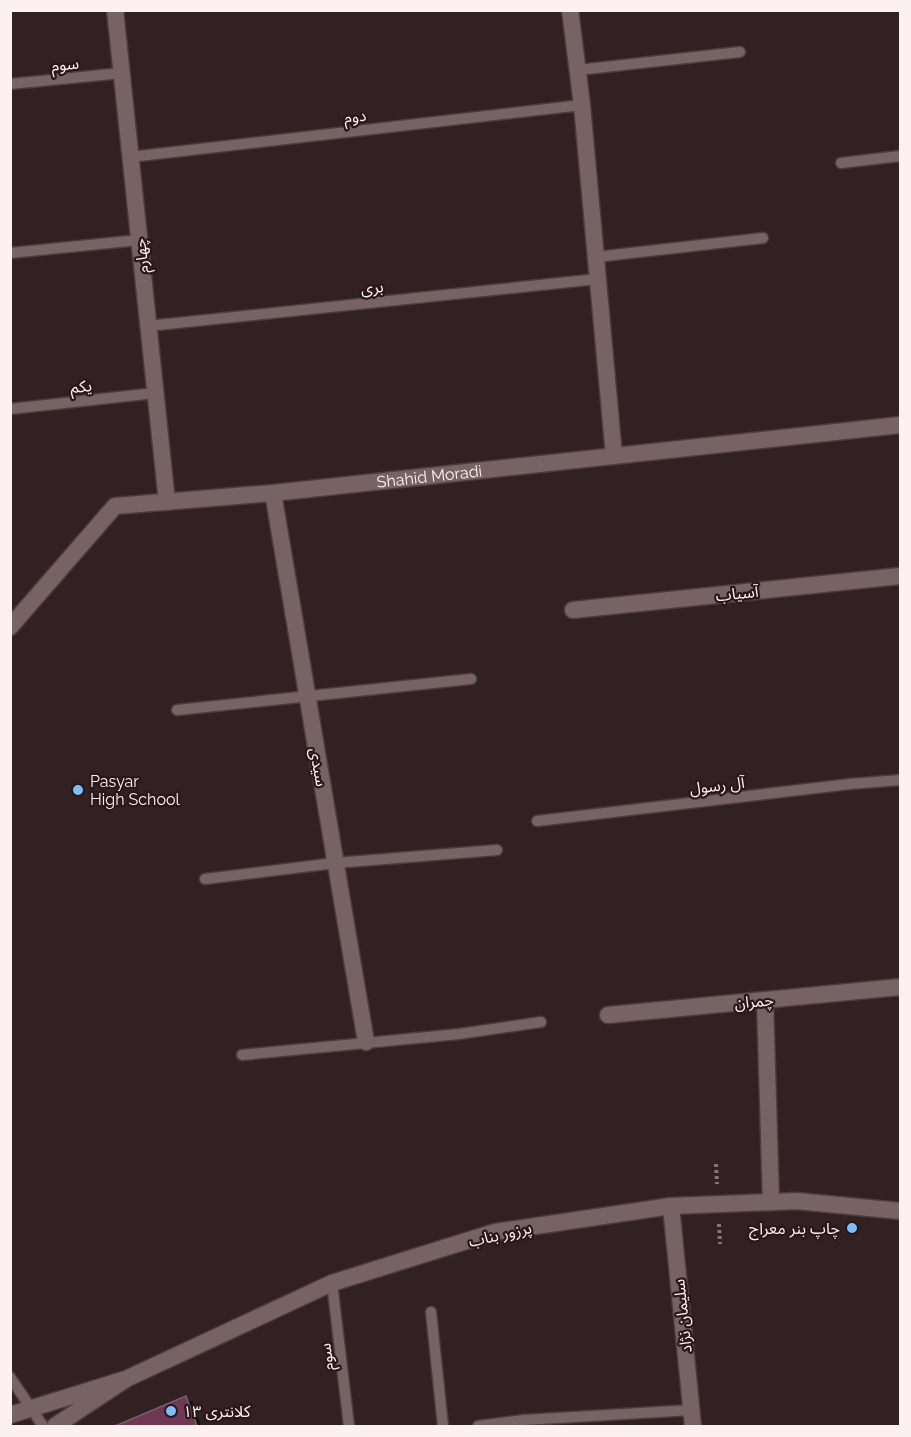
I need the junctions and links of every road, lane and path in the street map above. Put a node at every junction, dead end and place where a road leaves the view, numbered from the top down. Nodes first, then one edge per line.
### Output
1 (115, 10) edge
2 (570, 10) edge
3 (740, 52) dead end
4 (578, 70) junction
5 (122, 73) junction
6 (10, 84) edge
7 (582, 105) junction
8 (900, 156) edge
9 (130, 157) junction
10 (841, 163) dead end
11 (763, 237) dead end
12 (139, 240) junction
13 (10, 253) edge
14 (596, 256) junction
15 (598, 279) junction
16 (148, 326) junction
17 (155, 393) junction
18 (10, 409) edge
19 (900, 425) edge
20 (614, 456) junction
21 (273, 493) junction
22 (167, 502) junction
23 (900, 576) edge
24 (573, 610) dead end
25 (10, 627) edge
26 (471, 680) dead end
27 (307, 696) junction
28 (177, 710) dead end
29 (900, 780) edge
30 (537, 821) dead end
31 (497, 850) dead end
32 (335, 863) junction
33 (205, 879) dead end
34 (900, 987) edge
35 (765, 1000) junction
36 (608, 1015) dead end
37 (541, 1022) dead end
38 (366, 1042) junction
39 (242, 1055) dead end
40 (771, 1202) junction
41 (671, 1206) junction
42 (900, 1211) edge
43 (332, 1283) junction
44 (431, 1312) dead end
45 (10, 1377) edge
46 (126, 1379) junction
47 (10, 1415) edge
48 (692, 1418) edge
49 (43, 1426) edge
50 (55, 1426) edge
51 (349, 1426) edge
52 (443, 1426) edge
53 (478, 1426) edge

1 - 5 street, چهارم
2 - 4 street
3 - 4 lane
4 - 7 street
5 - 6 lane, سوم
5 - 9 street, چهارم
7 - 9 lane, دوم
7 - 14 street
8 - 10 lane
9 - 12 street, چهارم
11 - 14 lane
12 - 13 lane
12 - 16 street, چهارم
14 - 15 street
15 - 16 lane, بری
15 - 20 street
16 - 17 street, چهارم
17 - 18 lane, یکم
17 - 22 street, چهارم
19 - 20 street, Shahid Moradi
20 - 21 street, Shahid Moradi
21 - 22 street, Shahid Moradi
21 - 27 street, سیدی
22 - 25 street, Shahid Moradi
23 - 24 street, آسیاب
26 - 27 lane
27 - 28 lane
27 - 32 street, سیدی
29 - 30 lane, آل رسول
31 - 32 lane
32 - 33 lane
32 - 38 street, سیدی
34 - 35 street, چمران
35 - 36 street, چمران
35 - 40 street
37 - 38 lane
38 - 39 lane
40 - 41 street, پرزور بناب
40 - 42 street, پرزور بناب
41 - 43 street, پرزور بناب
41 - 48 street, سلیمان نژاد
43 - 46 street, پرزور بناب
43 - 51 lane, سوم
44 - 52 lane
45 - 49 lane
46 - 47 street
46 - 50 street
48 - 53 lane

